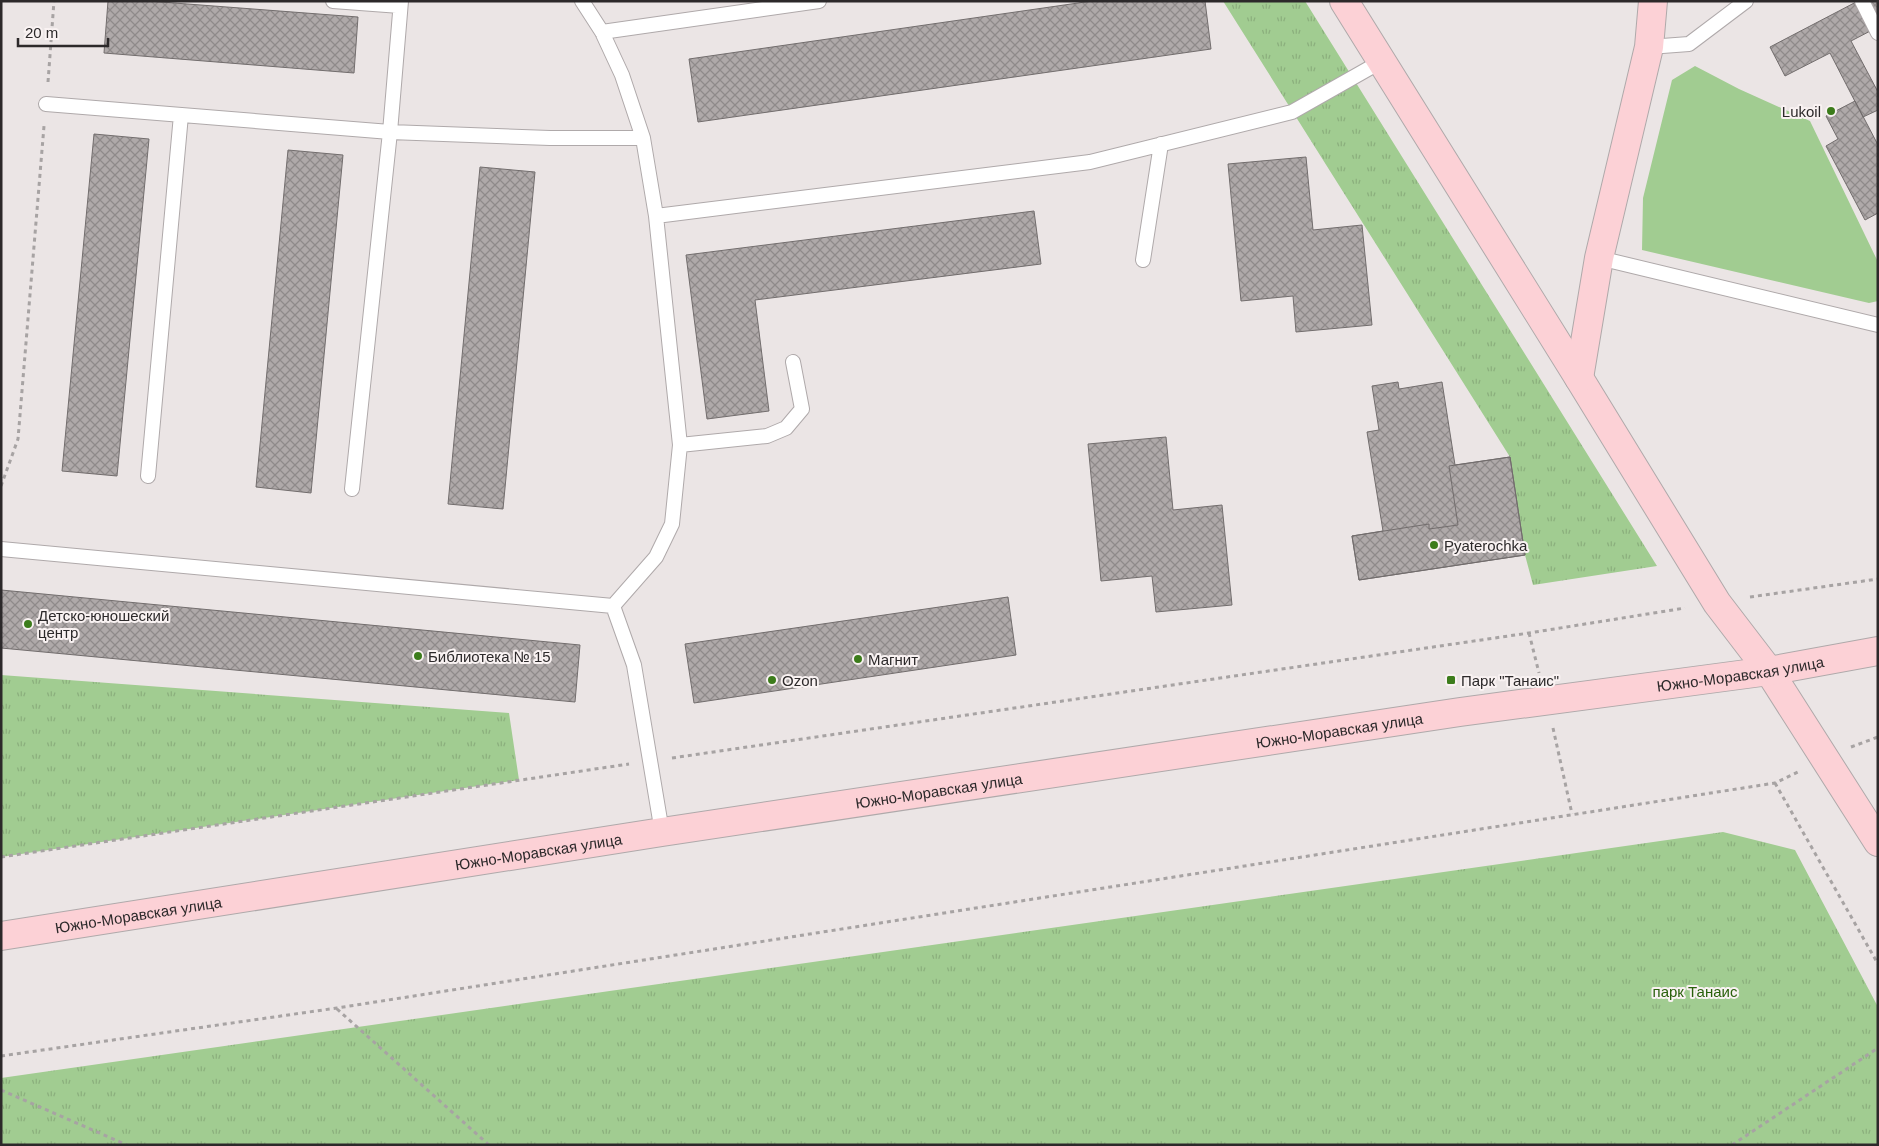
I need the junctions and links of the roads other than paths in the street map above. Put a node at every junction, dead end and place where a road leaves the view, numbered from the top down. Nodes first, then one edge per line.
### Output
1 (333, 1) edge
2 (582, 1) edge
3 (819, 1) edge
4 (1344, 1) edge
5 (1653, 1) edge
6 (1746, 1) edge
7 (1862, 1) edge
8 (400, 4) edge
9 (602, 32) junction
10 (1878, 32) edge
11 (1649, 47) junction
12 (1382, 61) junction
13 (46, 104) road end
14 (181, 115) junction
15 (390, 132) junction
16 (643, 138) junction
17 (1161, 144) junction
18 (656, 216) junction
19 (1599, 258) junction
20 (1143, 260) dead end
21 (1878, 325) edge
22 (793, 362) dead end
23 (1579, 378) junction
24 (680, 445) junction
25 (148, 476) dead end
26 (352, 489) dead end
27 (1, 550) edge
28 (613, 606) junction
29 (1878, 651) edge
30 (1769, 671) junction
31 (662, 832) junction
32 (1878, 842) edge
33 (1, 936) edge

1 - 8 lane
2 - 9 lane
3 - 9 lane
4 - 12 main road
5 - 11 main road
6 - 11 lane
7 - 10 lane
8 - 15 lane
9 - 16 lane
11 - 19 main road
12 - 17 lane
12 - 23 main road
13 - 14 lane
14 - 15 lane
14 - 25 lane
15 - 16 lane
15 - 26 lane
16 - 18 lane
17 - 18 lane
17 - 20 lane
18 - 24 lane
19 - 21 lane
19 - 23 main road
22 - 24 lane
23 - 30 main road
24 - 28 lane
27 - 28 lane
28 - 31 lane
29 - 30 main road, Южно-Моравская улица
30 - 31 main road, Южно-Моравская улица
30 - 32 main road
31 - 33 main road, Южно-Моравская улица

